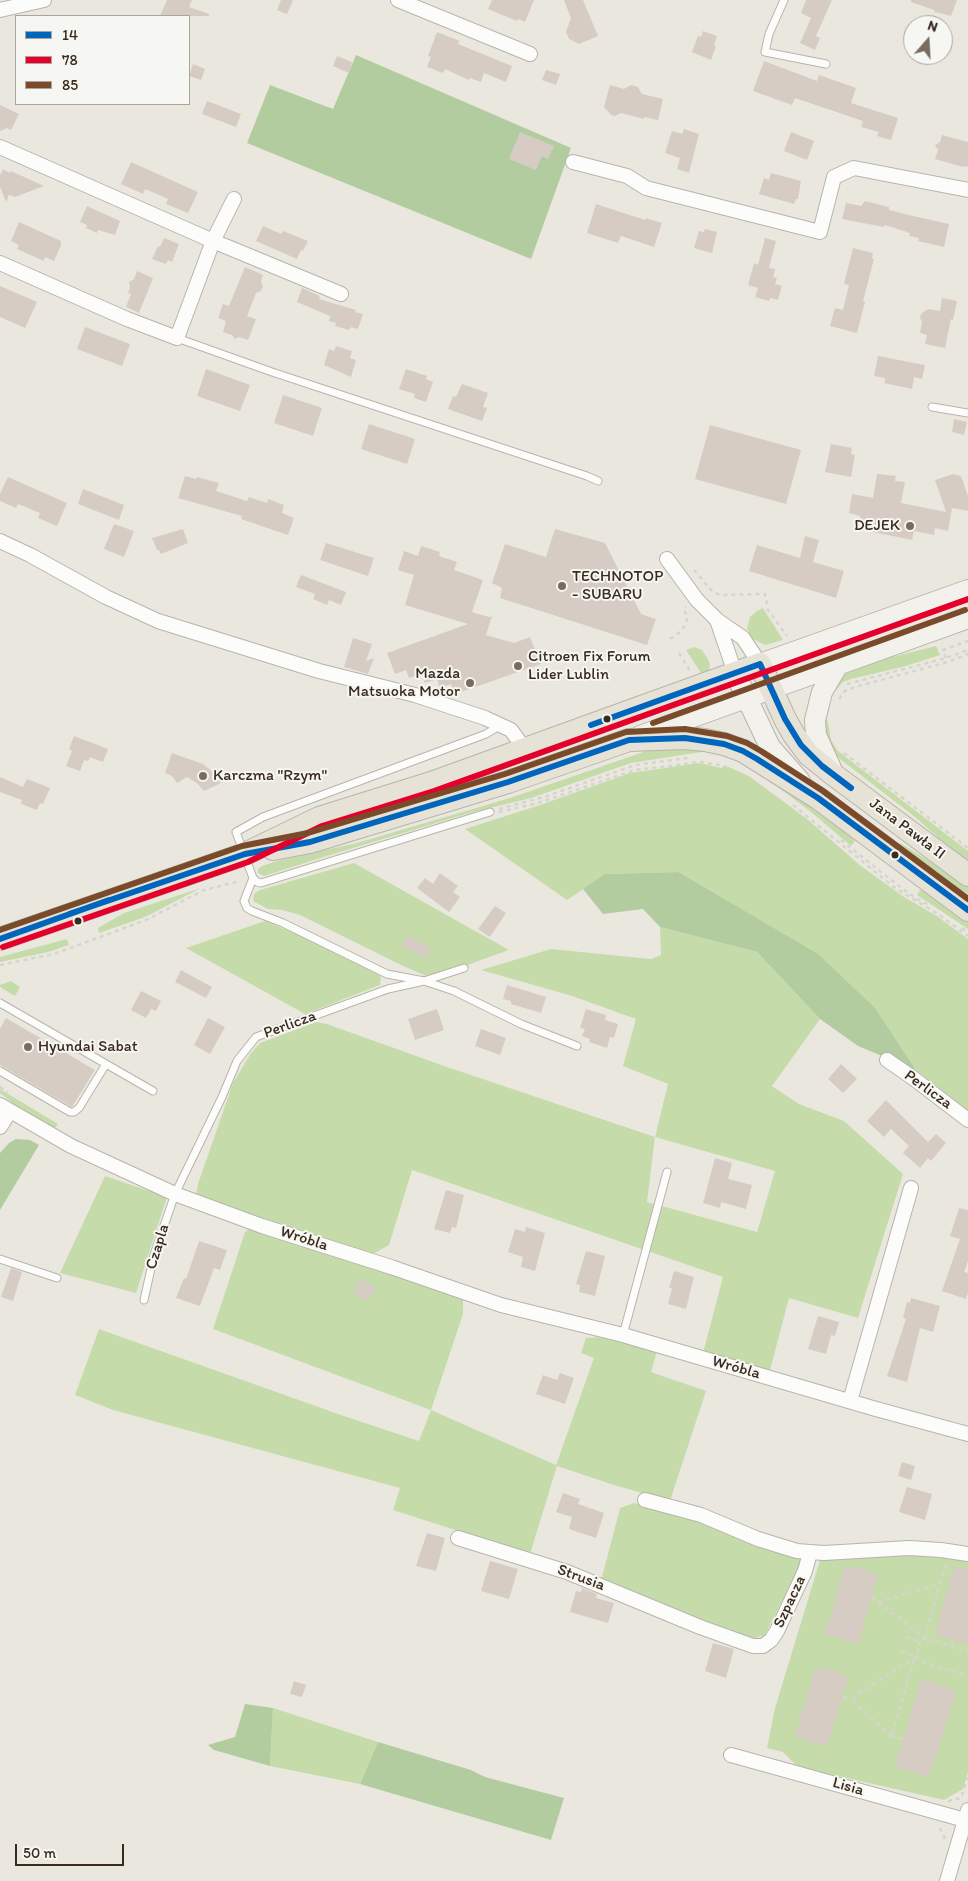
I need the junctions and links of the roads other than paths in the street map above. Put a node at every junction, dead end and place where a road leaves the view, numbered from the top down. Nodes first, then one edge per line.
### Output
1 (44, 0) edge
2 (398, 0) edge
3 (784, 0) edge
4 (0, 10) edge
5 (530, 54) dead end
6 (826, 64) dead end
7 (0, 147) edge
8 (573, 162) dead end
9 (968, 190) edge
10 (234, 199) dead end
11 (213, 241) junction
12 (0, 263) edge
13 (341, 294) dead end
14 (176, 338) junction
15 (932, 407) dead end
16 (968, 413) edge
17 (598, 481) dead end
18 (0, 541) edge
19 (667, 559) dead end
20 (968, 590) edge
21 (968, 618) edge
22 (718, 620) junction
23 (760, 664) junction
24 (838, 665) junction
25 (735, 673) junction
26 (771, 689) junction
27 (746, 698) junction
28 (502, 725) junction
29 (629, 740) junction
30 (524, 748) junction
31 (834, 775) junction
32 (818, 798) junction
33 (490, 812) road end
34 (244, 854) junction
35 (968, 875) edge
36 (253, 878) junction
37 (968, 910) edge
38 (0, 939) edge
39 (464, 968) dead end
40 (424, 981) junction
41 (0, 1003) edge
42 (577, 1046) dead end
43 (887, 1060) dead end
44 (106, 1064) junction
45 (0, 1071) edge
46 (153, 1091) dead end
47 (5, 1108) edge
48 (968, 1120) edge
49 (0, 1127) edge
50 (667, 1172) dead end
51 (911, 1188) dead end
52 (175, 1194) junction
53 (0, 1259) edge
54 (57, 1278) dead end
55 (144, 1300) dead end
56 (623, 1335) junction
57 (850, 1401) junction
58 (968, 1434) edge
59 (645, 1500) dead end
60 (458, 1538) dead end
61 (810, 1553) junction
62 (968, 1554) edge
63 (763, 1646) joint
64 (731, 1755) dead end
65 (967, 1817) edge
66 (947, 1881) edge

1 - 4 street
2 - 5 street
3 - 6 lane
7 - 11 street
8 - 9 street
10 - 11 street
11 - 13 street
11 - 14 street
12 - 14 street
14 - 17 lane
15 - 16 lane
18 - 28 street
19 - 22 street
20 - 23 main road
21 - 24 main road
22 - 23 street
22 - 25 street
23 - 25 main road
23 - 26 main road, Jana Pawła II
24 - 26 main road
24 - 31 main road
25 - 27 main road, Jana Pawła II
25 - 30 main road
26 - 27 main road
26 - 31 main road, Jana Pawła II
27 - 29 main road
27 - 32 main road, Jana Pawła II
28 - 30 street
28 - 34 lane
29 - 32 main road
29 - 34 main road
30 - 34 main road
31 - 35 main road, Jana Pawła II
32 - 37 main road, Jana Pawła II
33 - 36 lane
34 - 36 lane
34 - 38 main road
36 - 40 lane
39 - 40 lane, Perlicza
40 - 42 lane
40 - 52 lane, Perlicza
41 - 44 lane
43 - 48 street, Perlicza
44 - 45 lane
44 - 46 lane
47 - 49 street
47 - 52 street, Wróbla
50 - 56 lane
51 - 57 street
52 - 55 lane, Czapla
52 - 56 street, Wróbla
53 - 54 lane
56 - 57 street, Wróbla
57 - 58 street, Wróbla
59 - 61 street
60 - 63 street, Strusia
61 - 62 street
61 - 63 street, Szpacza
64 - 65 street, Lisia
65 - 66 street

